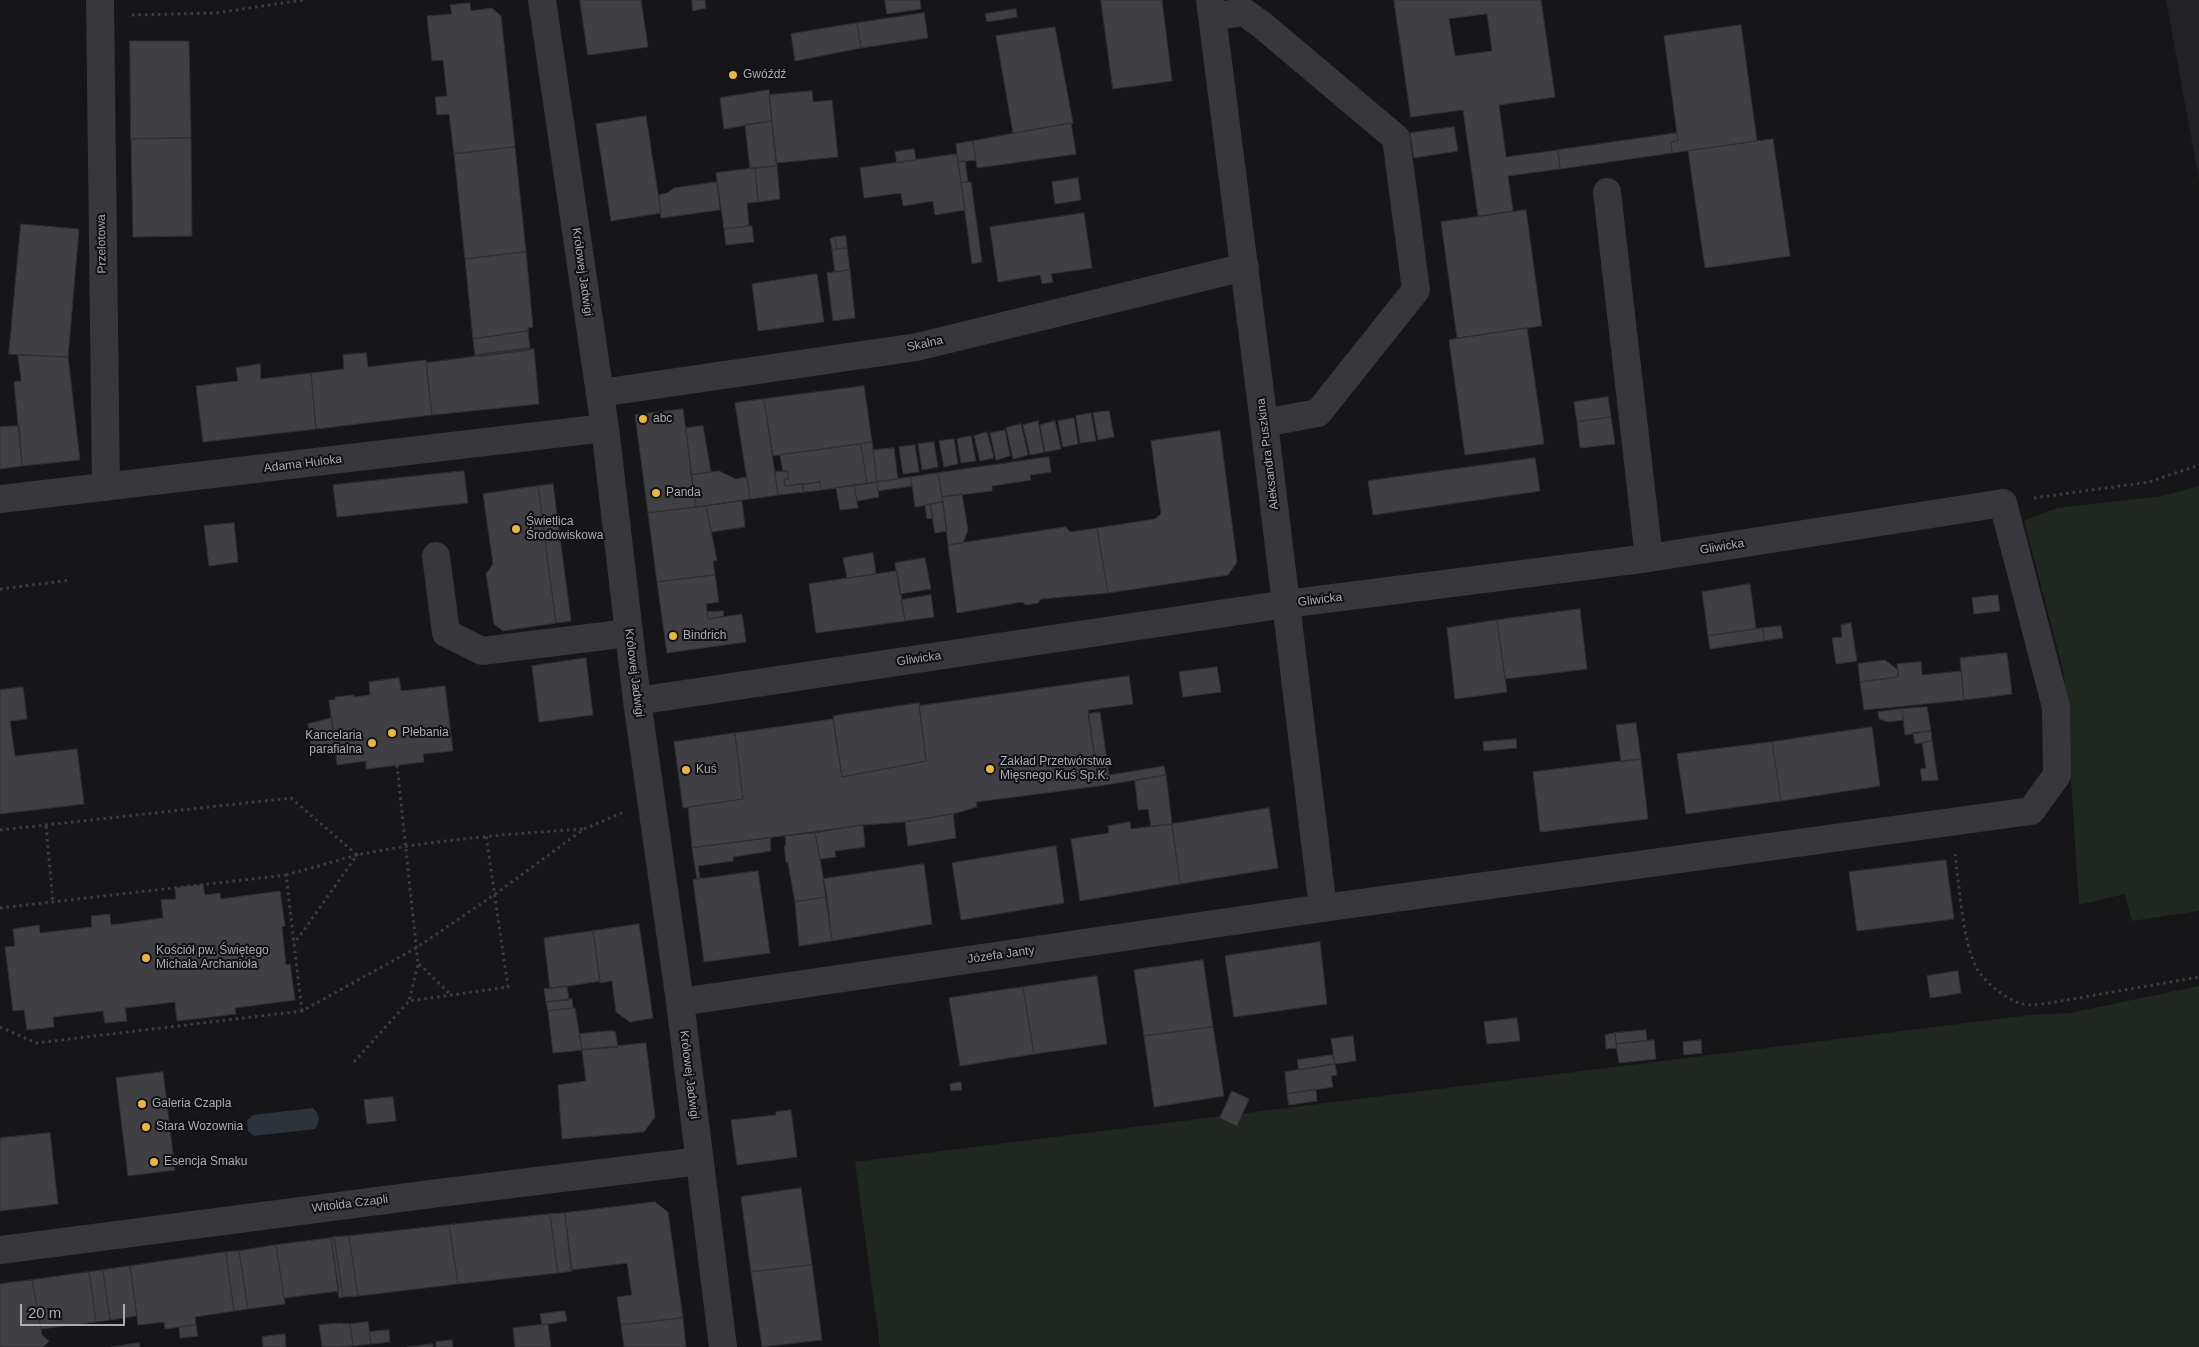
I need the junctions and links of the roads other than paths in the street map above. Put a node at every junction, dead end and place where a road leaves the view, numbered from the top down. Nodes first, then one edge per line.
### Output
1 (542, 0) edge
2 (100, 8) edge
3 (1211, 9) edge
4 (1607, 192) dead end
5 (1245, 267) junction
6 (600, 393) junction
7 (1264, 423) junction
8 (606, 428) junction
9 (106, 487) junction
10 (0, 499) edge
11 (2004, 503) joint
12 (436, 556) dead end
13 (1649, 558) junction
14 (1286, 604) junction
15 (629, 633) junction
16 (637, 701) junction
17 (1322, 908) junction
18 (680, 1002) junction
19 (700, 1161) junction
20 (0, 1250) edge
21 (723, 1347) edge

1 - 6 street, Królowej Jadwigi
2 - 9 street, Przelotowa
3 - 5 street, Aleksandra Puszkina
3 - 7 street
4 - 13 street
5 - 6 street, Skalna
5 - 7 street, Aleksandra Puszkina
6 - 8 street, Królowej Jadwigi
7 - 14 street, Aleksandra Puszkina
8 - 9 street, Adama Huloka
8 - 15 street, Królowej Jadwigi
9 - 10 street, Adama Huloka
11 - 13 street, Gliwicka
11 - 17 street, Józefa Janty
12 - 15 street
13 - 14 street, Gliwicka
14 - 16 street, Gliwicka
14 - 17 street, Aleksandra Puszkina
15 - 16 street, Królowej Jadwigi
16 - 18 street, Królowej Jadwigi
17 - 18 street, Józefa Janty
18 - 19 street, Królowej Jadwigi
19 - 20 street, Witolda Czapli
19 - 21 street, Królowej Jadwigi

